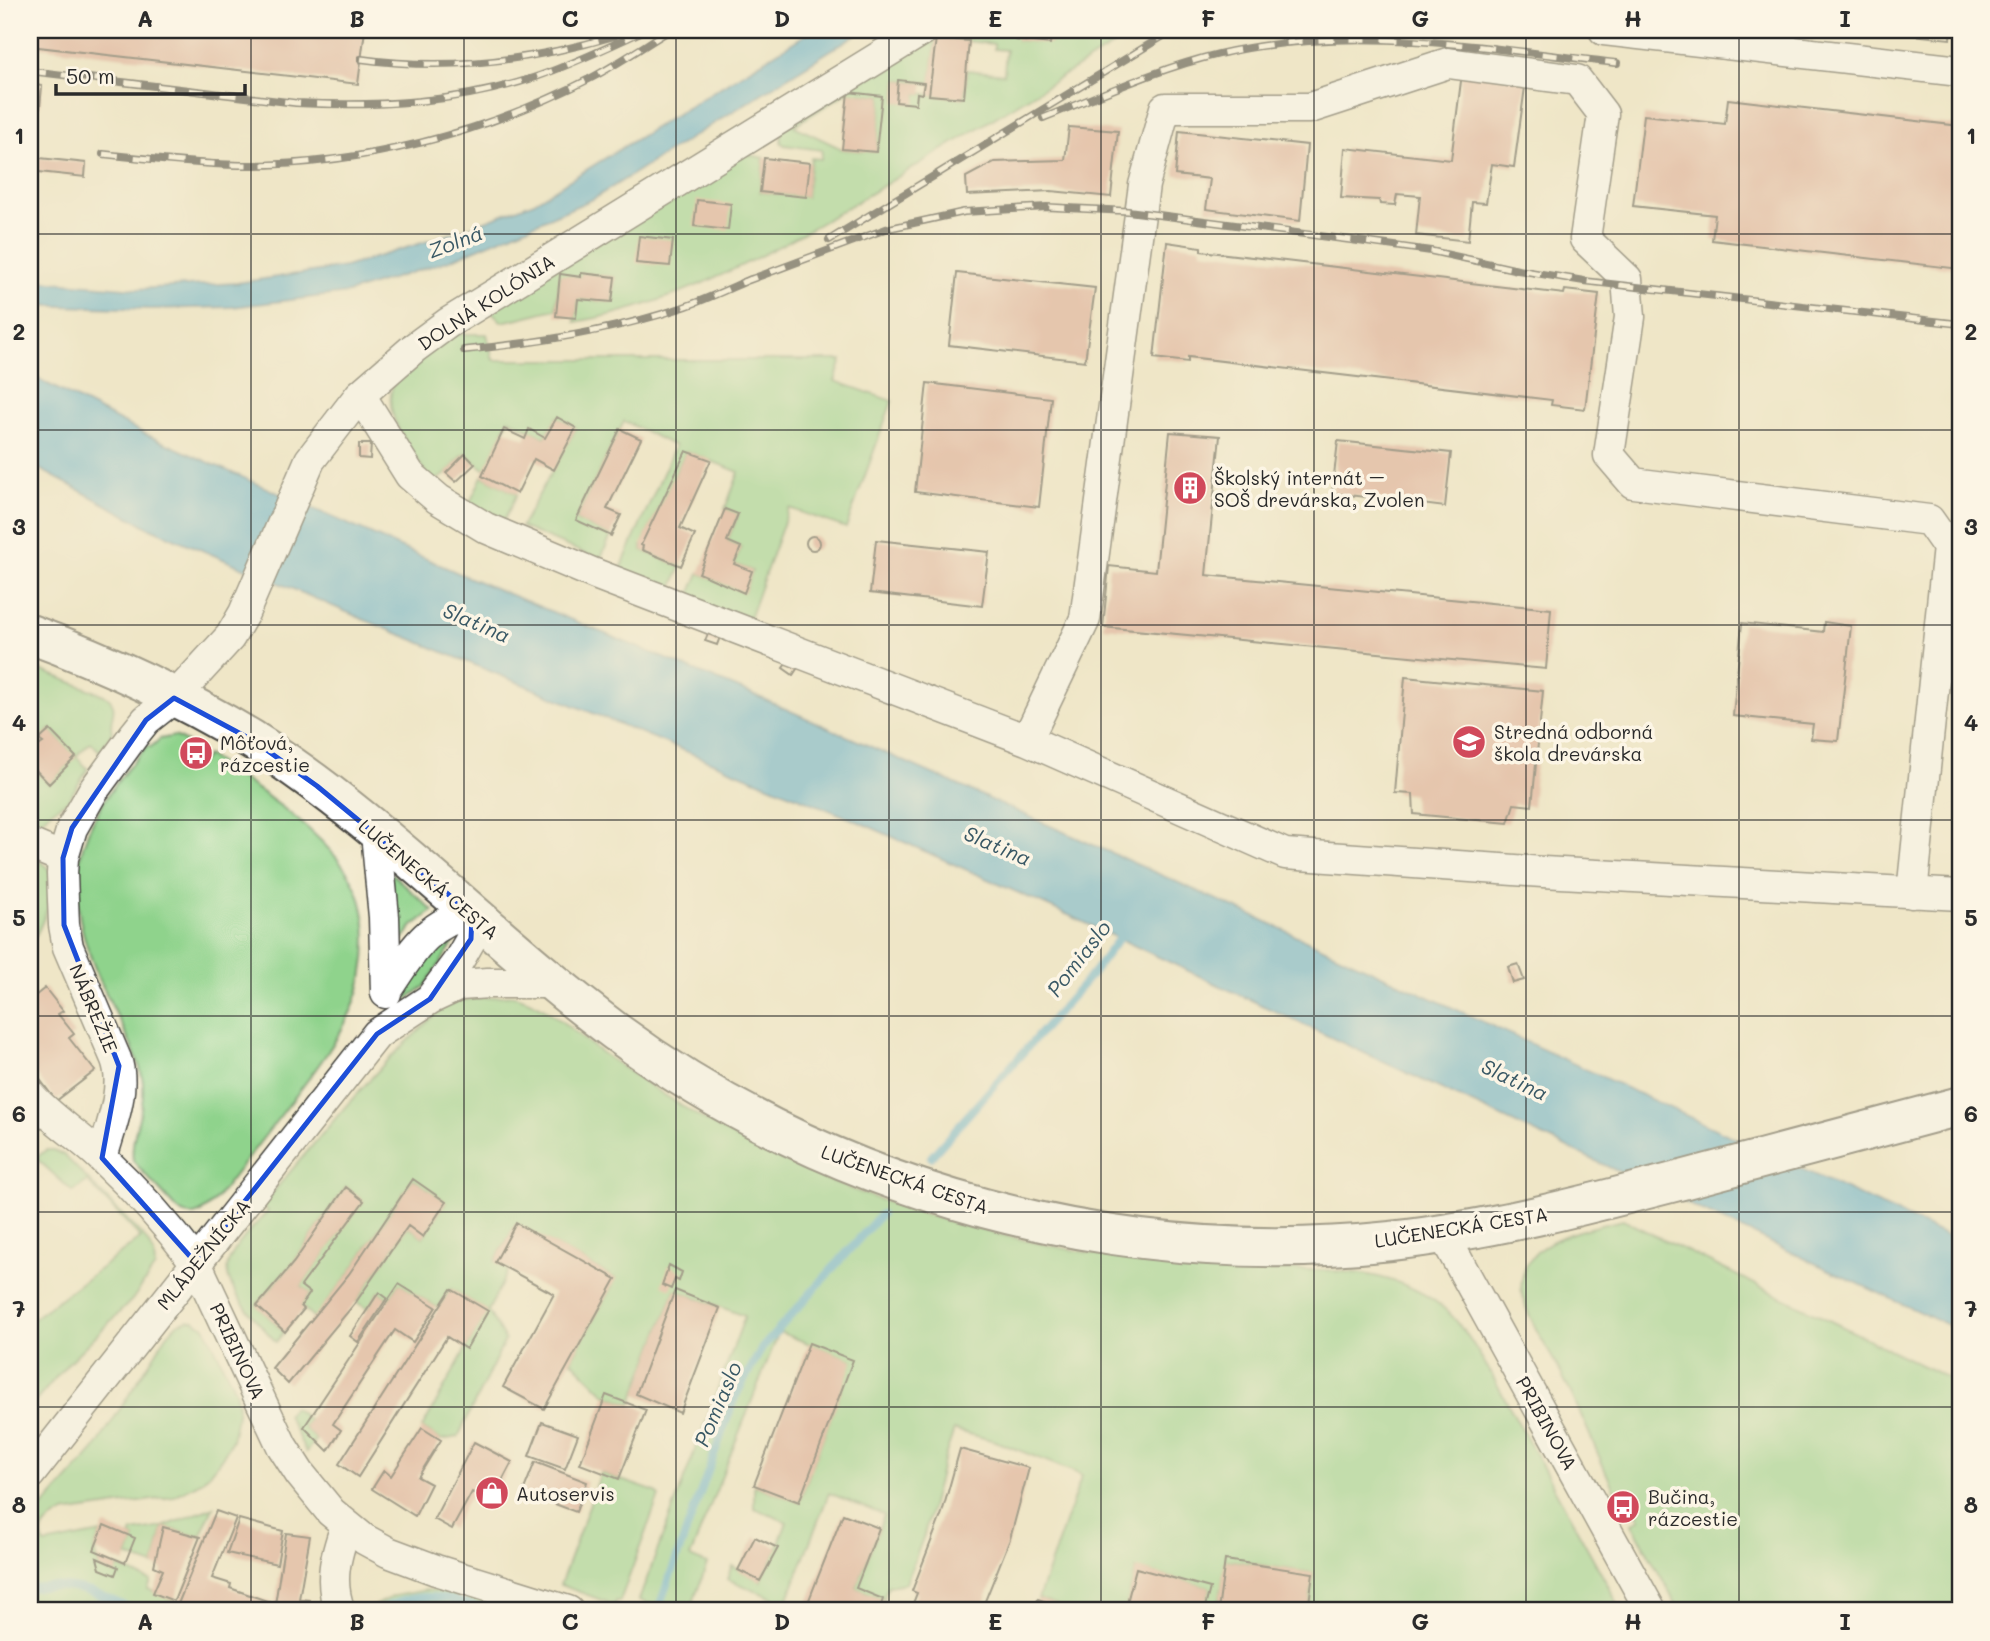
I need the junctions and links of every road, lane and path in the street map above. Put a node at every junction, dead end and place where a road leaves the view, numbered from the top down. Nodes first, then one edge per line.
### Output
1 (923, 30) edge
2 (1621, 31) edge
3 (1960, 71) edge
4 (360, 395) junction
5 (30, 634) edge
6 (174, 698) junction
7 (1027, 740) junction
8 (376, 833) junction
9 (30, 844) edge
10 (63, 858) junction
11 (1912, 893) junction
12 (1960, 895) edge
13 (472, 914) junction
14 (554, 983) junction
15 (387, 989) junction
16 (430, 999) junction
17 (377, 1034) junction
18 (30, 1096) edge
19 (1960, 1106) edge
20 (103, 1158) junction
21 (1443, 1234) junction
22 (196, 1263) junction
23 (30, 1474) edge
24 (346, 1526) junction
25 (340, 1611) edge
26 (568, 1611) edge
27 (1651, 1611) edge

1 - 4 street, DOLNÁ KOLÓNIA
2 - 3 street
4 - 6 street, DOLNÁ KOLÓNIA
4 - 7 street
5 - 6 main road, LUČENECKÁ CESTA
6 - 8 main road, LUČENECKÁ CESTA
6 - 10 street, NÁBREŽIE
7 - 11 street
7 - 11 street
8 - 13 main road, LUČENECKÁ CESTA
8 - 15 street
9 - 10 street
10 - 20 street, NÁBREŽIE
11 - 12 street
13 - 14 main road, LUČENECKÁ CESTA
13 - 15 street
13 - 16 street
14 - 16 street
14 - 21 main road, LUČENECKÁ CESTA
15 - 17 street
16 - 17 street
17 - 22 street, MLÁDEŽNÍCKA
18 - 20 street, PRIBINOVA
19 - 21 main road, LUČENECKÁ CESTA
20 - 22 street, PRIBINOVA
21 - 27 street, PRIBINOVA
22 - 23 street, MLÁDEŽNÍCKA
22 - 24 street, PRIBINOVA
24 - 25 street
24 - 26 street, PRIBINOVA

